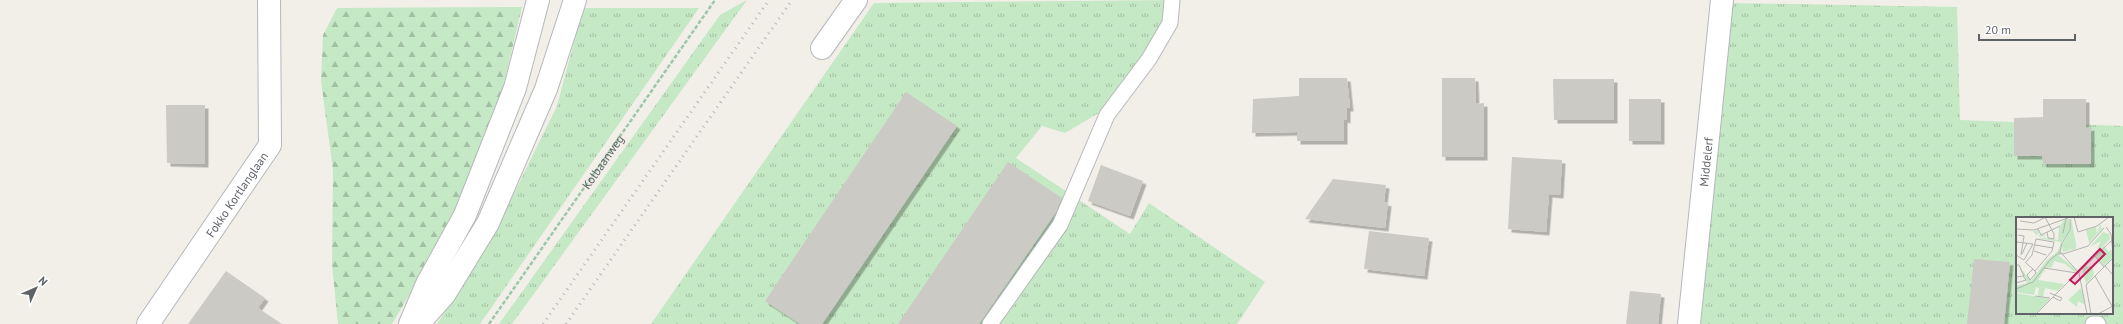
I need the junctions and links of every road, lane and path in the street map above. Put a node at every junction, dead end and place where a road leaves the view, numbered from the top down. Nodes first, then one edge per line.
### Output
1 (269, 0) edge
2 (538, 0) edge
3 (575, 0) edge
4 (715, 0) edge
5 (856, 0) edge
6 (1172, 0) edge
7 (1722, 0) edge
8 (822, 48) dead end
9 (148, 324) edge
10 (410, 324) edge
11 (418, 324) edge
12 (489, 324) edge
13 (990, 324) edge
14 (1688, 324) edge
15 (2093, 324) edge
16 (2098, 324) edge

1 - 9 street, Fokko Kortlanglaan
2 - 10 street
3 - 11 street
4 - 12 path, Kolbaanweg
5 - 8 street
6 - 13 lane
7 - 14 street, Middelerf
15 - 16 lane

